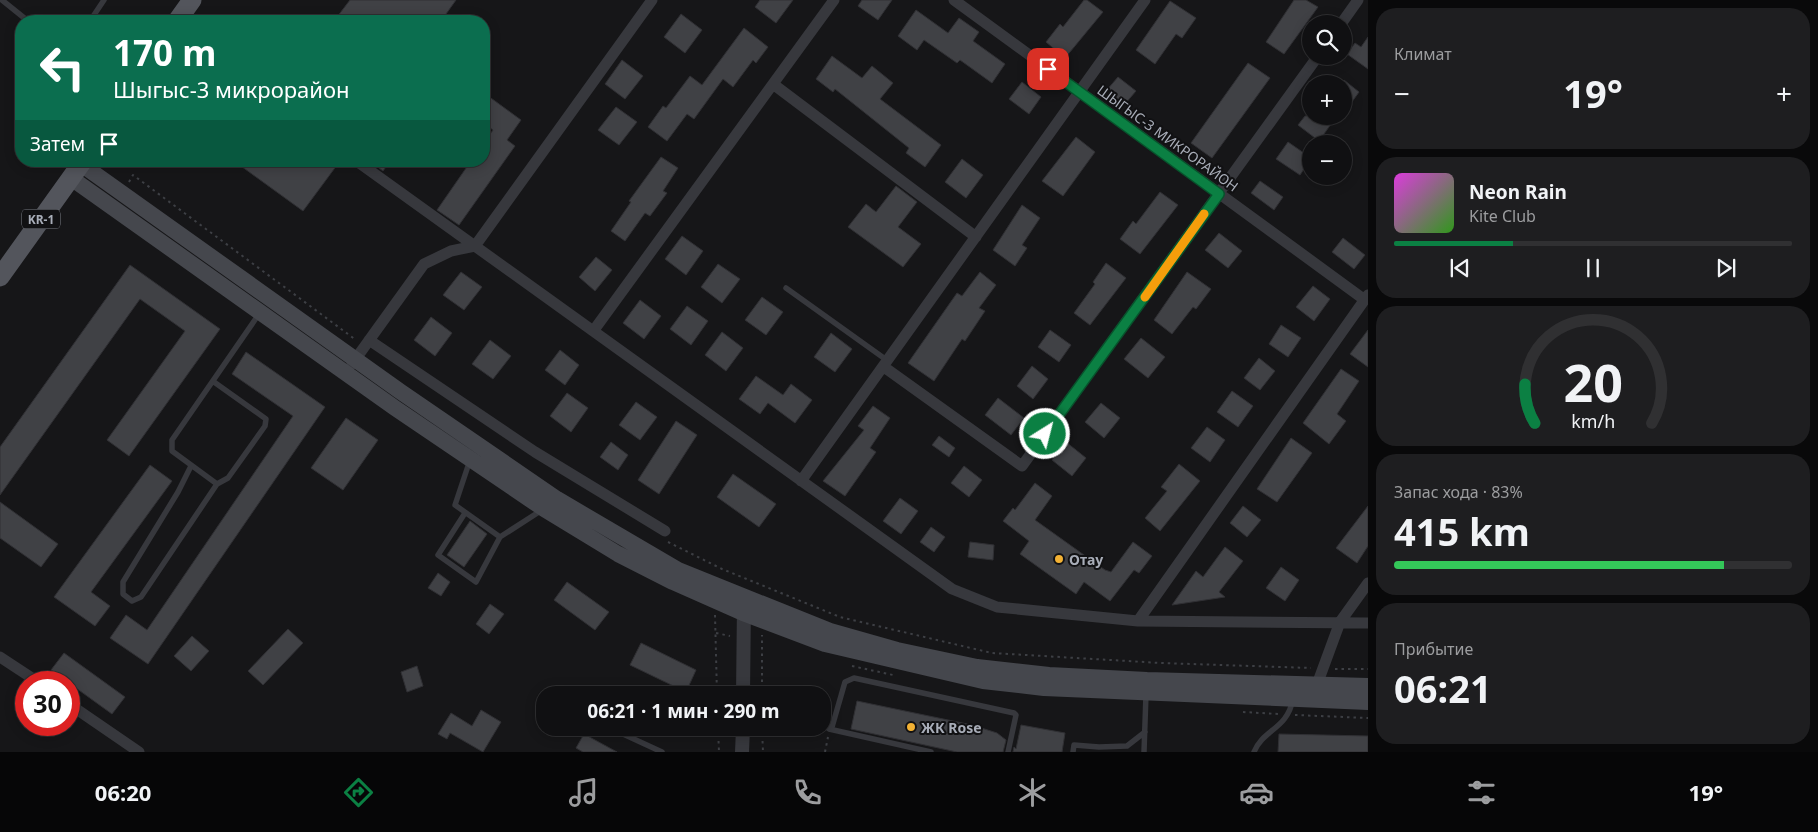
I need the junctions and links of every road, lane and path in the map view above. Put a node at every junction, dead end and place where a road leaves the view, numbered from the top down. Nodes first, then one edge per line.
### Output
1 (2, 0) edge
2 (104, 0) edge
3 (192, 0) edge
4 (652, 0) edge
5 (834, 0) edge
6 (954, 0) edge
7 (1358, 0) edge
8 (1142, 1) edge
9 (21, 15) edge
10 (94, 15) edge
11 (181, 15) edge
12 (1347, 15) edge
13 (1312, 65) edge
14 (773, 84) junction
15 (1080, 92) junction
16 (365, 167) edge
17 (78, 168) edge
18 (1219, 194) junction
19 (976, 237) junction
20 (475, 246) junction
21 (0, 277) edge
22 (786, 288) dead end
23 (1367, 298) edge
24 (260, 312) junction
25 (594, 330) junction
26 (369, 340) junction
27 (886, 364) junction
28 (351, 366) junction
29 (214, 382) junction
30 (475, 452) junction
31 (191, 466) junction
32 (801, 481) junction
33 (217, 484) junction
34 (550, 503) junction
35 (465, 513) junction
36 (665, 532) dead end
37 (500, 537) junction
38 (1368, 583) edge
39 (715, 601) junction
40 (744, 605) junction
41 (762, 620) junction
42 (1138, 621) junction
43 (1340, 622) junction
44 (1368, 623) edge
45 (992, 653) dead end
46 (0, 657) edge
47 (1323, 668) junction
48 (1368, 669) edge
49 (21, 671) edge
50 (1317, 685) junction
51 (717, 686) edge
52 (743, 686) edge
53 (762, 686) edge
54 (1146, 686) junction
55 (1368, 686) edge
56 (1268, 691) junction
57 (1293, 699) junction
58 (1310, 700) junction
59 (1368, 702) edge
60 (80, 712) edge
61 (831, 726) edge
62 (831, 729) edge
63 (1145, 732) junction
64 (627, 736) edge
65 (718, 736) edge
66 (743, 736) edge
67 (762, 736) edge
68 (828, 736) edge
69 (1126, 749) edge
70 (1099, 750) edge
71 (139, 752) edge
72 (662, 752) edge
73 (719, 752) edge
74 (742, 752) edge
75 (763, 752) edge
76 (825, 752) edge
77 (931, 752) edge
78 (1008, 752) edge
79 (1073, 752) edge
80 (1144, 752) edge
81 (1254, 752) edge

1 - 9 lane
2 - 10 lane
3 - 11 main road
4 - 20 street
5 - 14 street
6 - 15 street, ШЫГЫС-3 МИКРОРАЙОН
7 - 12 street
8 - 15 street
13 - 18 street
14 - 19 street
14 - 25 street
15 - 18 street, ШЫГЫС-3 МИКРОРАЙОН
15 - 19 street
16 - 20 street
17 - 21 main road, KR-1
17 - 24 main road
17 - 28 main road
18 - 23 street, ШЫГЫС-3 МИКРОРАЙОН
18 - 27 street
19 - 27 street
20 - 25 street
20 - 26 street
22 - 27 lane
23 - 42 street
24 - 28 main road
24 - 29 lane
25 - 32 street
26 - 28 street
26 - 36 street
27 - 32 street
28 - 30 main road
29 - 31 lane
29 - 33 lane
30 - 34 main road
30 - 35 lane
31 - 33 lane
31 - 33 lane
32 - 42 street
34 - 37 lane
34 - 39 main road
34 - 40 main road
35 - 37 lane
35 - 37 lane
38 - 43 street
39 - 40 main road
39 - 51 path
40 - 41 main road
40 - 52 street
40 - 54 main road
41 - 53 path
41 - 54 main road
42 - 43 street
43 - 44 street
43 - 47 street
45 - 47 path
46 - 49 street
47 - 48 path
47 - 50 street
50 - 55 main road
50 - 56 main road
50 - 58 street
54 - 56 main road
54 - 63 lane
56 - 57 main road
57 - 58 main road
57 - 81 lane
58 - 59 main road
60 - 71 street
61 - 78 lane
62 - 77 lane
63 - 69 lane
63 - 80 lane
64 - 72 lane
65 - 73 path
66 - 74 street
67 - 75 path
68 - 76 path
69 - 70 lane
70 - 79 lane

